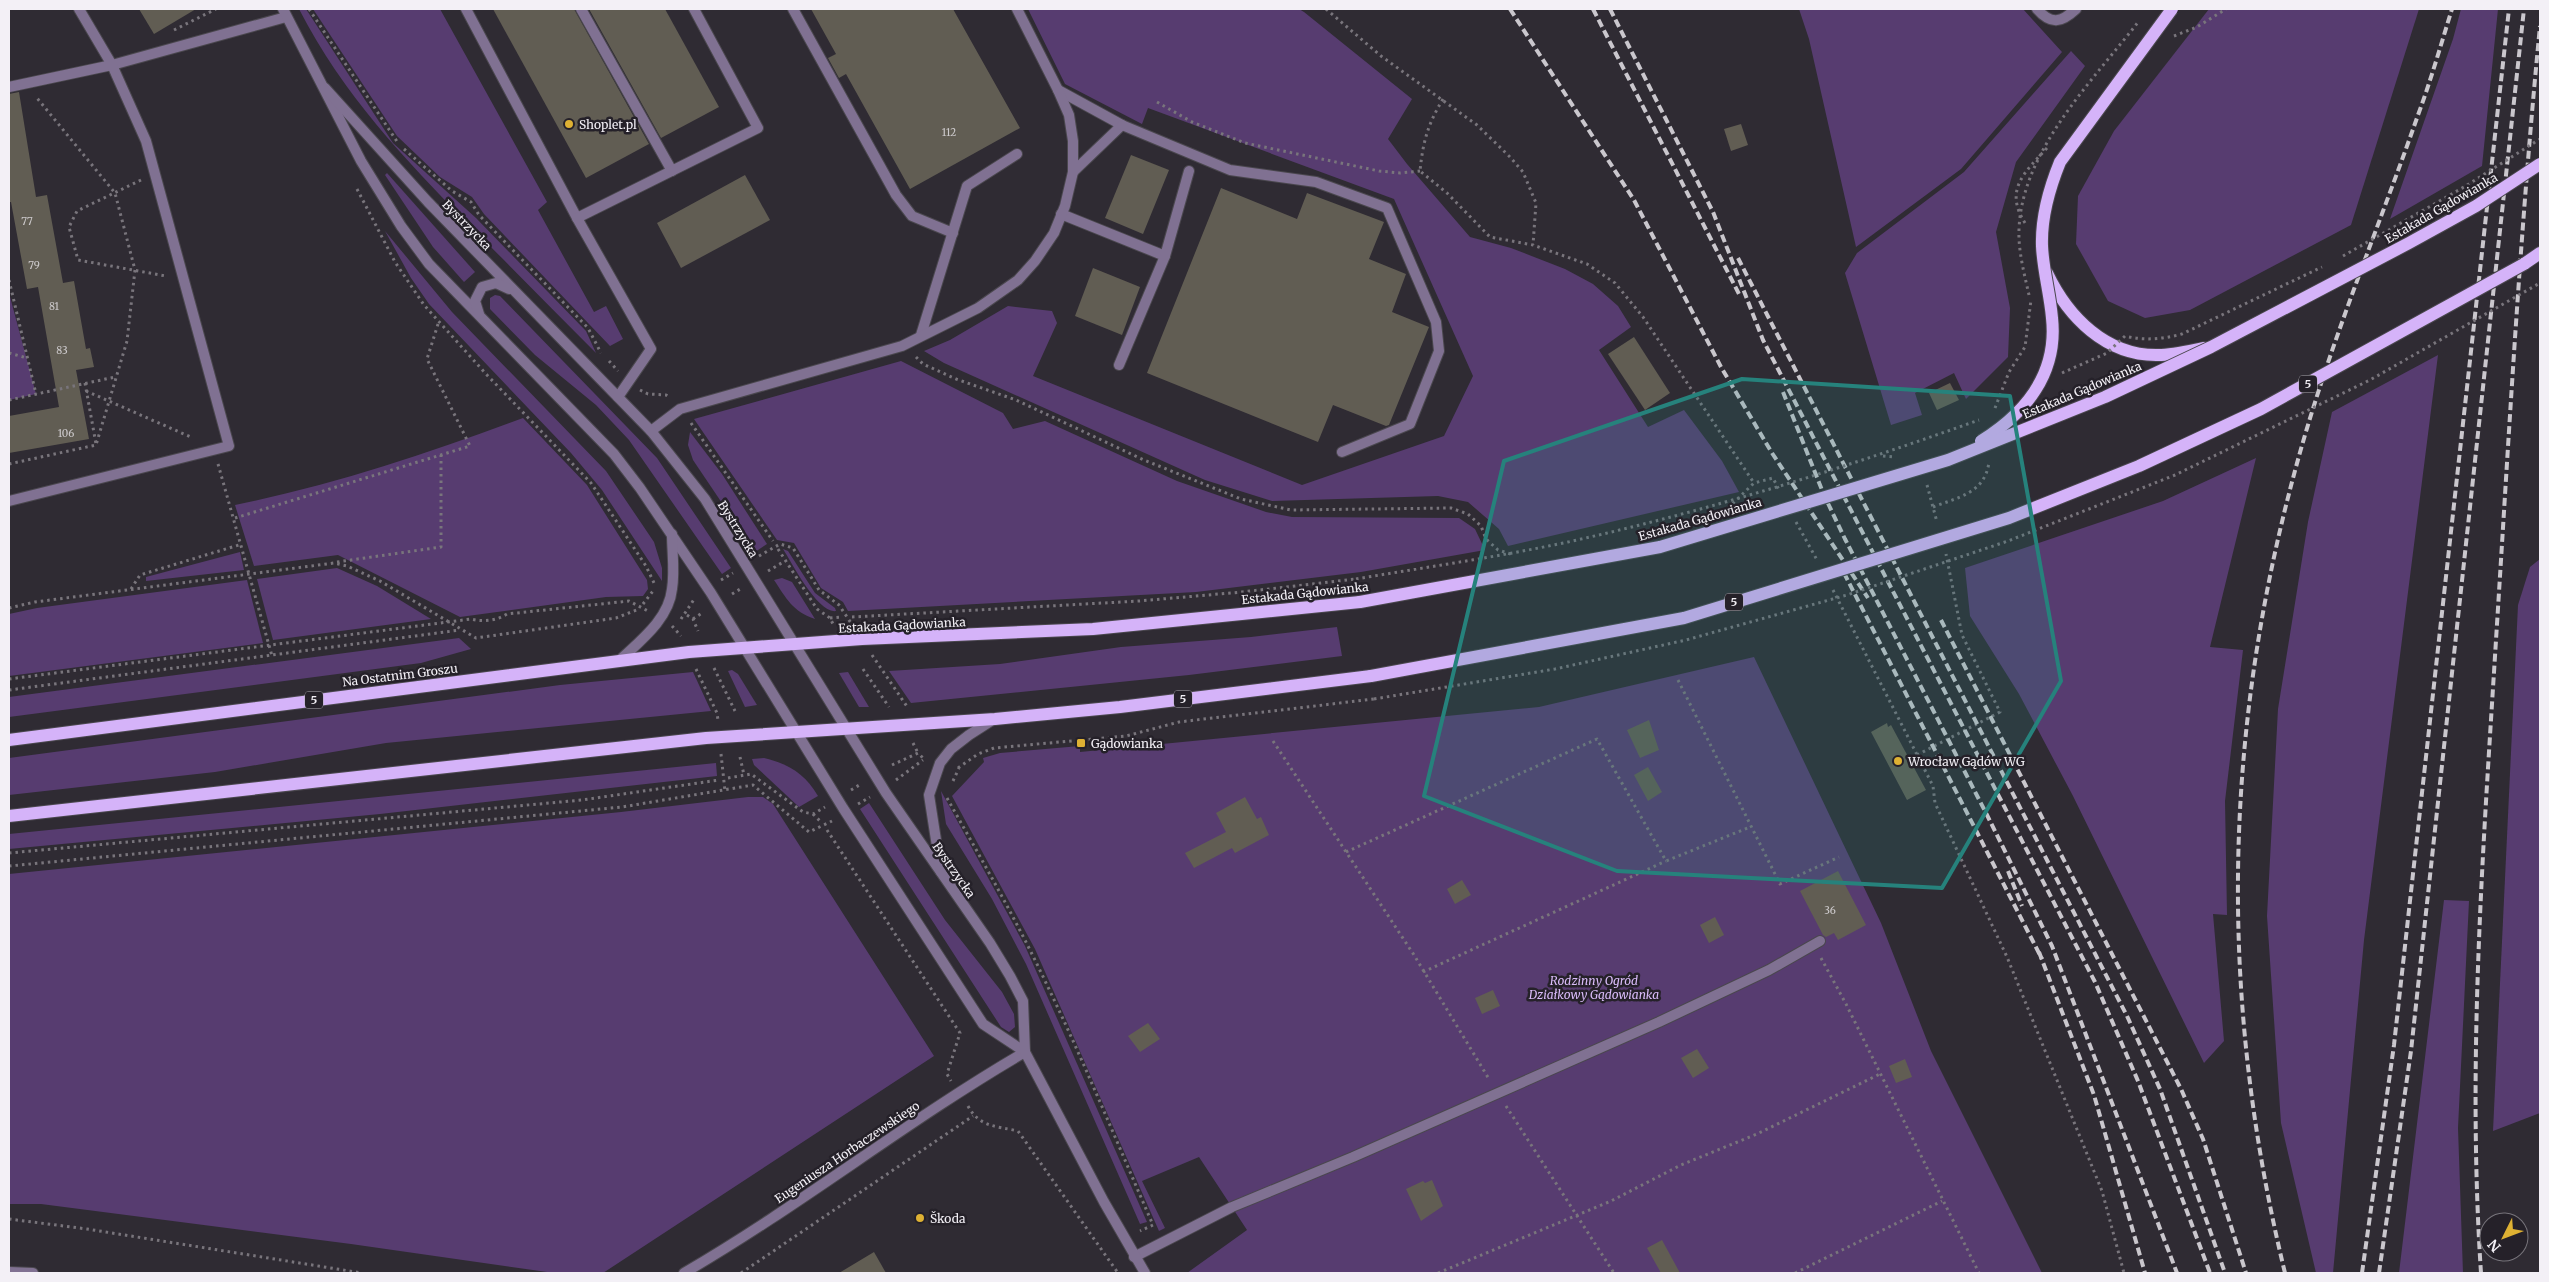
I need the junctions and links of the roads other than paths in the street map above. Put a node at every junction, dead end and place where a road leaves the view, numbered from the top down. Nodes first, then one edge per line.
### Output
1 (79, 9) edge
2 (466, 9) edge
3 (581, 9) edge
4 (694, 9) edge
5 (793, 9) edge
6 (1017, 9) edge
7 (2037, 9) edge
8 (2076, 9) edge
9 (2172, 9) edge
10 (284, 13) edge
11 (112, 65) junction
12 (9, 87) edge
13 (325, 88) junction
14 (1058, 90) junction
15 (1122, 124) junction
16 (1017, 154) dead end
17 (2540, 164) edge
18 (672, 170) junction
19 (1189, 171) dead end
20 (1073, 172) junction
21 (1062, 214) junction
22 (577, 218) junction
23 (953, 233) junction
24 (2540, 253) edge
25 (1165, 256) junction
26 (2540, 261) edge
27 (2524, 264) junction
28 (2045, 270) junction
29 (512, 290) junction
30 (480, 317) junction
31 (921, 335) junction
32 (2211, 347) junction
33 (1119, 365) dead end
34 (618, 397) junction
35 (651, 431) junction
36 (1342, 452) dead end
37 (1948, 460) junction
38 (9, 501) edge
39 (672, 533) junction
40 (796, 646) junction
41 (746, 649) junction
42 (620, 660) junction
43 (995, 718) junction
44 (847, 730) junction
45 (797, 734) junction
46 (9, 740) edge
47 (9, 816) edge
48 (942, 876) junction
49 (1817, 943) road end
50 (1025, 1052) junction
51 (1134, 1257) junction
52 (9, 1272) edge
53 (19, 1273) edge
54 (33, 1273) edge
55 (684, 1273) edge
56 (1145, 1273) edge

1 - 11 street
2 - 22 street
3 - 18 street
4 - 18 street
5 - 23 street
6 - 14 street
7 - 8 street
9 - 28 main road, bridge
10 - 11 street
10 - 13 street, Bystrzycka
11 - 12 street
11 - 38 street
13 - 29 street, Bystrzycka
13 - 30 street, Bystrzycka
14 - 15 street
14 - 20 street
15 - 20 street
15 - 36 street
16 - 23 street
17 - 32 main road, Estakada Gądowianka / 5, bridge
18 - 22 street
19 - 25 street
20 - 21 street
21 - 25 street
21 - 31 street
22 - 34 street
23 - 31 street
24 - 27 main road, 5
25 - 33 street
26 - 27 main road
27 - 43 main road, 5, bridge
28 - 32 main road, bridge
28 - 37 main road, bridge
29 - 30 street
29 - 34 street, Bystrzycka
30 - 39 street, Bystrzycka
31 - 35 street
32 - 37 main road, Estakada Gądowianka / 5, bridge
34 - 35 street, Bystrzycka
35 - 40 street, Bystrzycka
37 - 40 main road, Estakada Gądowianka / 5, bridge
39 - 41 street, Bystrzycka
39 - 42 street
40 - 41 main road, Na Ostatnim Groszu / 5
40 - 44 street, Bystrzycka
41 - 42 main road, Na Ostatnim Groszu / 5
41 - 45 street, Bystrzycka
42 - 46 main road, Na Ostatnim Groszu / 5
43 - 44 main road, 5
43 - 48 street
44 - 45 main road, 5
44 - 48 street, Bystrzycka
45 - 47 main road, 5
45 - 50 street, Bystrzycka
48 - 50 street, Bystrzycka
49 - 51 street
50 - 51 street, Bystrzycka
50 - 55 street, Eugeniusza Horbaczewskiego
51 - 56 street, Bystrzycka
52 - 53 street
53 - 54 street

